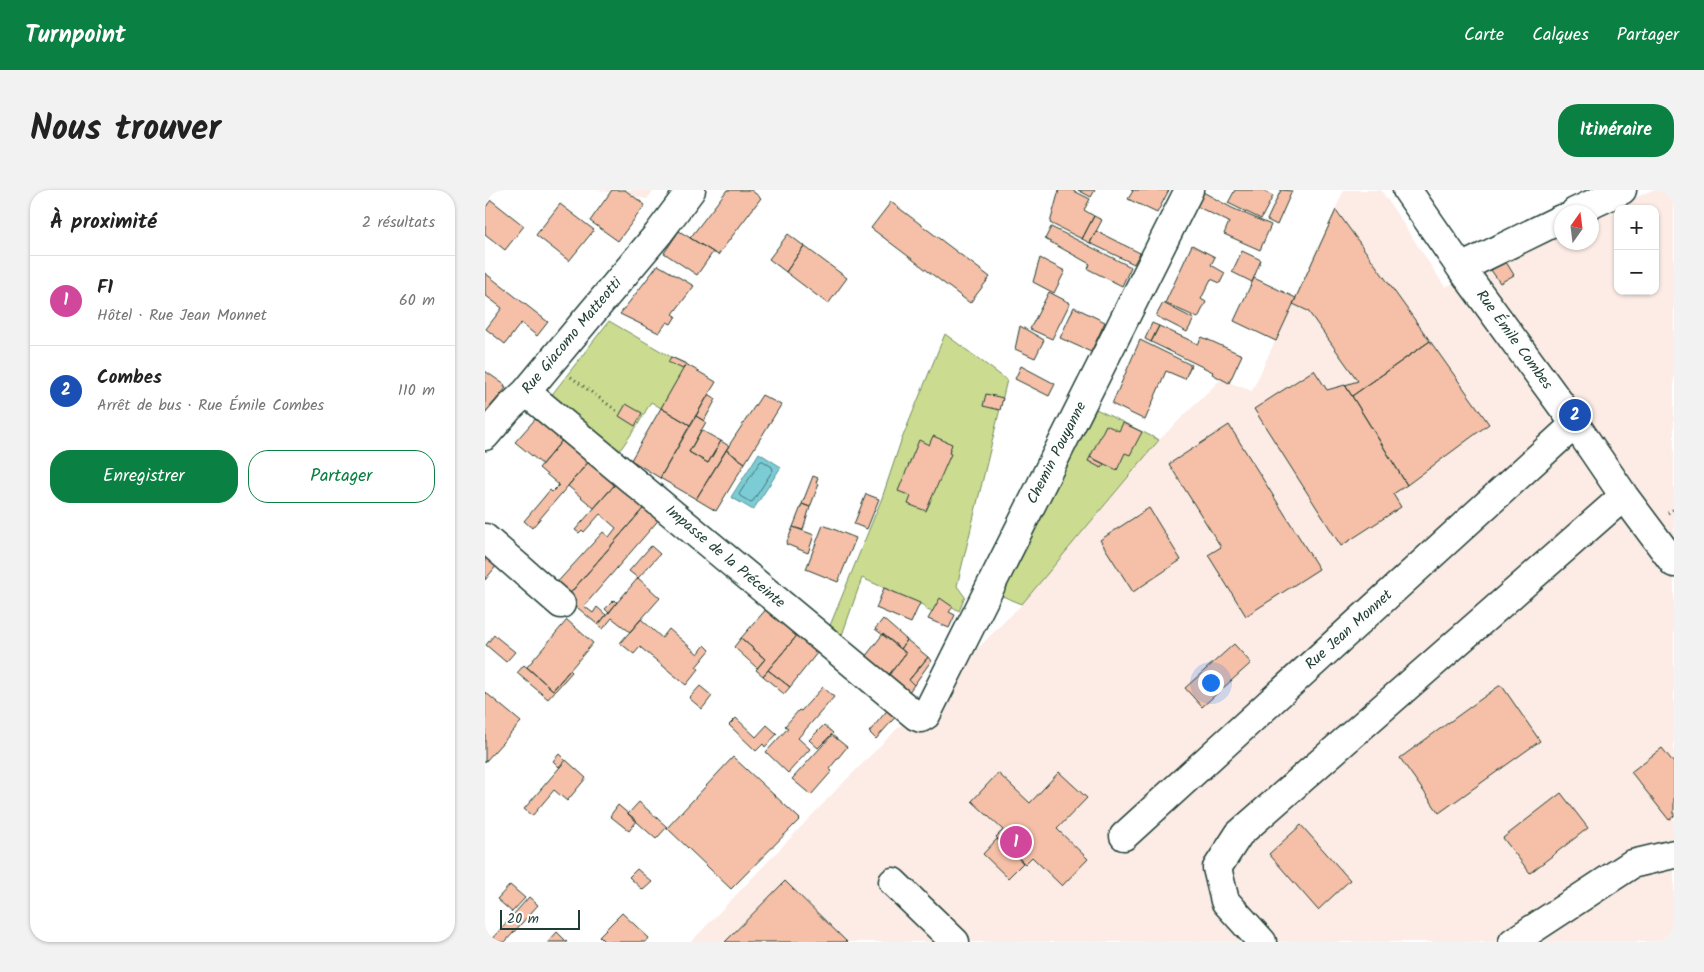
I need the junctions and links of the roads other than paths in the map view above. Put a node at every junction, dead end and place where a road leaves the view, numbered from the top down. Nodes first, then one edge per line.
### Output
1 (691, 190) edge
2 (1189, 190) edge
3 (1407, 190) edge
4 (1622, 190) edge
5 (1590, 205) edge
6 (1554, 222) edge
7 (1461, 268) junction
8 (533, 384) junction
9 (1575, 424) junction
10 (485, 436) edge
11 (1624, 496) junction
12 (485, 538) edge
13 (1674, 563) edge
14 (561, 604) dead end
15 (926, 715) joint
16 (1123, 836) dead end
17 (1674, 854) edge
18 (893, 882) dead end
19 (940, 937) edge
20 (1262, 942) edge
21 (1513, 942) edge

1 - 8 street, Rue Giacomo Matteotti
2 - 15 street, Chemin Pouyanne
3 - 7 street, Rue Émile Combes
4 - 5 street
6 - 7 street
7 - 9 street, Rue Émile Combes
8 - 10 street, Rue Giacomo Matteotti
8 - 15 street, Impasse de la Préceinte
9 - 11 street, Rue Émile Combes
9 - 16 street, Rue Jean Monnet
11 - 13 street, Rue Émile Combes
11 - 20 street
12 - 14 street
17 - 21 street
18 - 19 street

